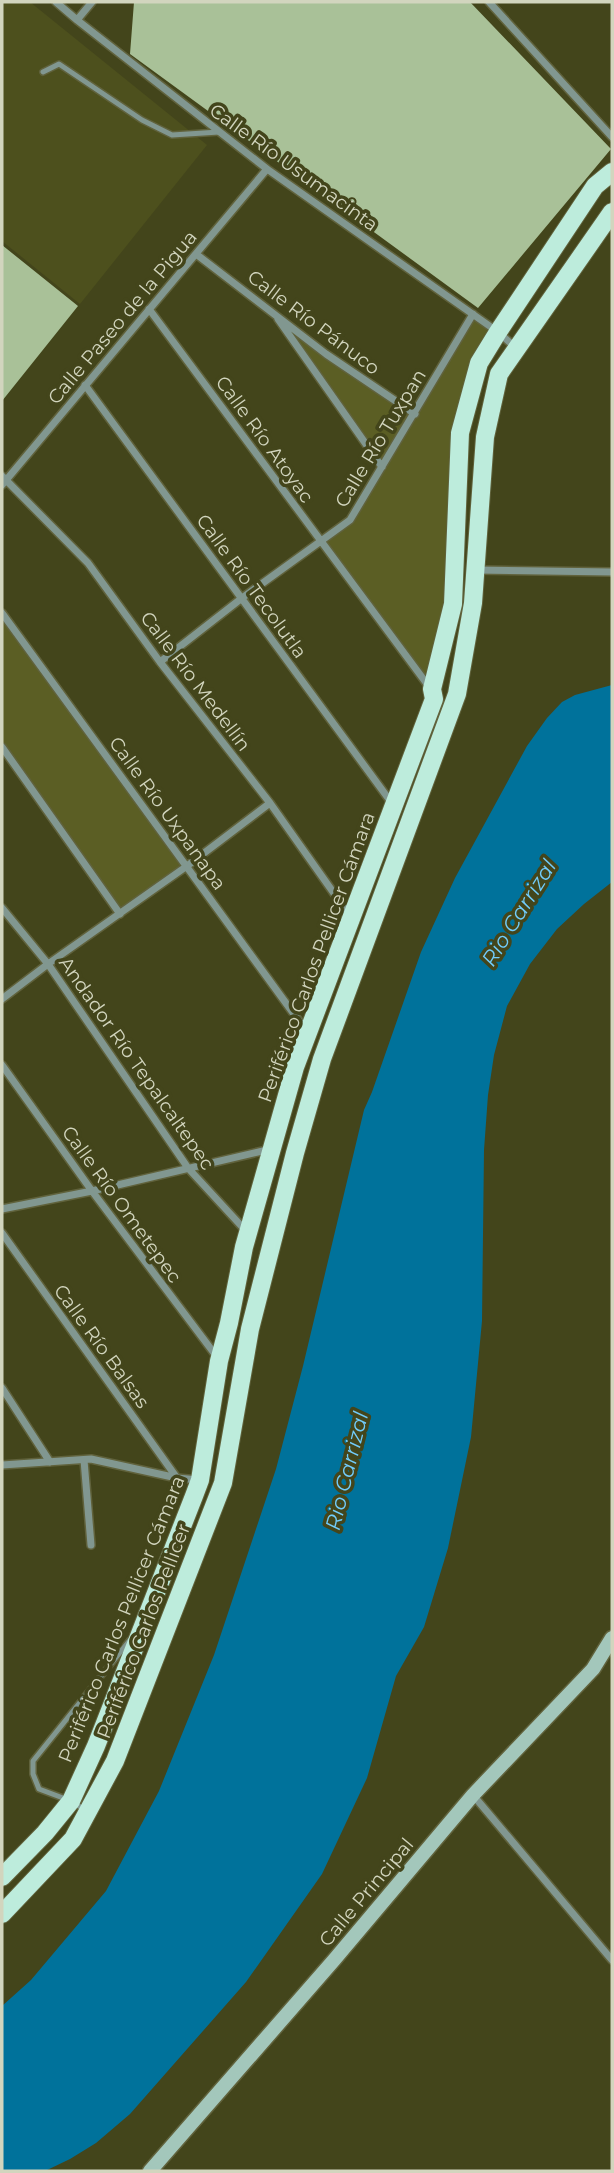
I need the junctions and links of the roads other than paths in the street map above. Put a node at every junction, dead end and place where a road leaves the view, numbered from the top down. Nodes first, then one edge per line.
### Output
1 (55, 2) edge
2 (92, 2) edge
3 (489, 2) edge
4 (77, 20) junction
5 (43, 72) dead end
6 (219, 132) junction
7 (612, 137) edge
8 (267, 169) junction
9 (612, 172) edge
10 (612, 212) edge
11 (196, 254) junction
12 (149, 309) junction
13 (273, 312) junction
14 (472, 314) junction
15 (498, 332) junction
16 (516, 349) junction
17 (85, 386) junction
18 (415, 414) junction
19 (382, 467) junction
20 (3, 481) edge
21 (321, 541) junction
22 (476, 570) junction
23 (612, 572) edge
24 (242, 598) junction
25 (2, 613) edge
26 (160, 662) junction
27 (432, 689) junction
28 (2, 747) edge
29 (270, 803) junction
30 (394, 806) junction
31 (187, 866) junction
32 (2, 908) edge
33 (120, 914) junction
34 (350, 917) junction
35 (48, 964) junction
36 (2, 999) edge
37 (307, 1032) junction
38 (2, 1065) edge
39 (272, 1149) junction
40 (188, 1168) junction
41 (92, 1191) junction
42 (2, 1209) edge
43 (2, 1233) edge
44 (249, 1234) junction
45 (219, 1361) junction
46 (2, 1388) edge
47 (84, 1460) junction
48 (50, 1462) junction
49 (2, 1465) edge
50 (177, 1478) junction
51 (200, 1480) junction
52 (91, 1545) dead end
53 (145, 1622) junction
54 (612, 1638) edge
55 (473, 1796) junction
56 (71, 1801) junction
57 (88, 1811) junction
58 (2, 1877) edge
59 (2, 1914) edge
60 (612, 1960) edge
61 (150, 2171) edge

1 - 4 street, Calle Río Usumacinta
2 - 4 street
3 - 7 street
4 - 6 street, Calle Río Usumacinta
5 - 6 lane
6 - 8 street, Calle Río Usumacinta
8 - 11 street, Calle Paseo de la Pigua
8 - 14 street, Calle Río Usumacinta
9 - 15 main road, Periférico Carlos Pellicer Cámara
10 - 16 main road
11 - 12 street, Calle Paseo de la Pigua
11 - 13 street, Calle Río Pánuco
12 - 17 street, Calle Paseo de la Pigua
12 - 21 street, Calle Río Atoyac
13 - 18 street, Calle Río Pánuco
13 - 19 street
14 - 15 street, Calle Río Usumacinta
14 - 18 street, Calle Río Tuxpan
15 - 16 street, Calle Río Usumacinta
15 - 27 main road, Periférico Carlos Pellicer Cámara
16 - 22 main road
17 - 20 street, Calle Paseo de la Pigua
17 - 24 street, Calle Río Tecolutla
18 - 19 street, Calle Río Tuxpan
19 - 21 street, Calle Río Tuxpan
20 - 26 street, Calle Río Medellín
21 - 24 street, Calle Río Tuxpan
21 - 27 street, Calle Río Atoyac
22 - 23 street
22 - 57 main road, Periférico Carlos Pellicer
24 - 26 street, Calle Río Tuxpan
24 - 30 street, Calle Río Tecolutla
25 - 31 street, Calle Río Uxpanapa
26 - 29 street, Calle Río Medellín
27 - 30 main road, Periférico Carlos Pellicer Cámara
28 - 33 street
29 - 31 street
29 - 34 street, Calle Río Medellín
30 - 34 main road, Periférico Carlos Pellicer Cámara
31 - 33 street
31 - 37 street, Calle Río Uxpanapa
32 - 35 street, Andador Río Tepalcaltepec
33 - 35 street
34 - 37 main road, Periférico Carlos Pellicer Cámara
35 - 36 street
35 - 40 street, Andador Río Tepalcaltepec
37 - 39 main road, Periférico Carlos Pellicer Cámara
38 - 41 street, Calle Río Ometepec
39 - 40 street
39 - 44 main road, Periférico Carlos Pellicer Cámara
40 - 41 street
40 - 44 street, Andador Río Tepalcaltepec
41 - 42 street
41 - 45 street, Calle Río Ometepec
43 - 50 street, Calle Río Balsas
44 - 45 main road, Periférico Carlos Pellicer Cámara
45 - 51 main road, Periférico Carlos Pellicer Cámara
46 - 48 street
47 - 48 street
47 - 50 street
47 - 52 street
48 - 49 street
50 - 51 street
51 - 53 main road, Periférico Carlos Pellicer Cámara
53 - 56 main road, Periférico Carlos Pellicer Cámara
53 - 56 lane
54 - 55 main road, Calle Principal
55 - 60 street
55 - 61 main road, Calle Principal
56 - 57 lane
56 - 58 main road, Periférico Carlos Pellicer Cámara
57 - 59 main road, Periférico Carlos Pellicer

